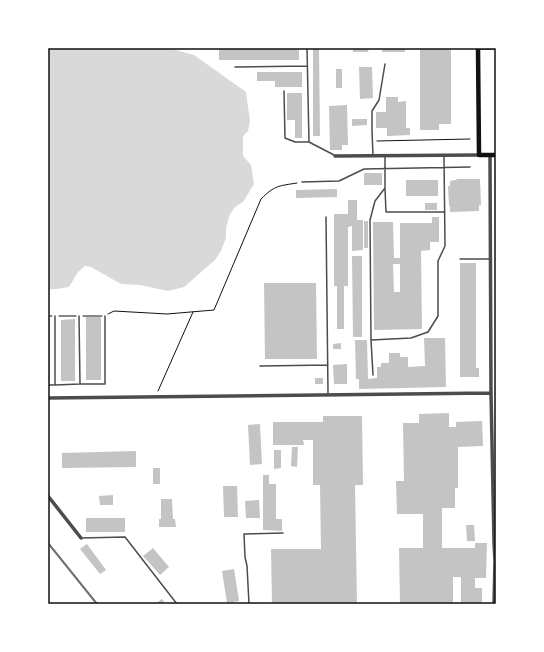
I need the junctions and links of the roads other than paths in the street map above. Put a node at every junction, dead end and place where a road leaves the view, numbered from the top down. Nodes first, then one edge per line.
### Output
1 (307, 48) edge
2 (478, 49) edge
3 (496, 49) edge
4 (385, 64) dead end
5 (307, 66) junction
6 (235, 67) dead end
7 (284, 91) dead end
8 (309, 142) junction
9 (385, 155) junction
10 (444, 155) junction
11 (478, 155) junction
12 (490, 155) junction
13 (496, 155) edge
14 (335, 156) joint
15 (373, 156) junction
16 (470, 167) dead end
17 (444, 168) junction
18 (385, 170) junction
19 (302, 182) road end
20 (385, 188) junction
21 (445, 212) junction
22 (326, 218) dead end
23 (460, 259) dead end
24 (490, 259) junction
25 (55, 316) dead end
26 (79, 316) dead end
27 (105, 316) road end
28 (371, 340) junction
29 (328, 365) junction
30 (260, 366) dead end
31 (373, 375) dead end
32 (80, 384) junction
33 (48, 385) edge
34 (55, 385) junction
35 (491, 393) junction
36 (328, 395) junction
37 (48, 398) edge
38 (494, 438) edge
39 (48, 496) edge
40 (283, 533) dead end
41 (81, 538) joint
42 (495, 544) edge
43 (177, 604) edge
44 (249, 604) edge
45 (494, 604) edge

1 - 5 lane
2 - 3 lane
2 - 11 main road
4 - 15 lane
5 - 6 lane
5 - 8 lane
7 - 8 lane
8 - 14 lane
9 - 10 street
9 - 15 street
9 - 18 lane
10 - 11 street
10 - 17 lane
11 - 12 main road
12 - 13 main road
12 - 24 street
14 - 15 street
16 - 17 lane
17 - 18 lane
17 - 21 lane
18 - 19 lane
18 - 20 lane
20 - 21 lane
20 - 28 lane
21 - 28 lane
22 - 29 lane
23 - 24 lane
24 - 35 street
25 - 34 lane
26 - 32 lane
27 - 32 lane
28 - 31 lane
29 - 30 lane
29 - 36 lane
32 - 34 lane
33 - 34 lane
35 - 36 street
35 - 38 street
36 - 37 street
38 - 42 street
39 - 41 street
40 - 44 lane
41 - 43 lane
42 - 45 street

